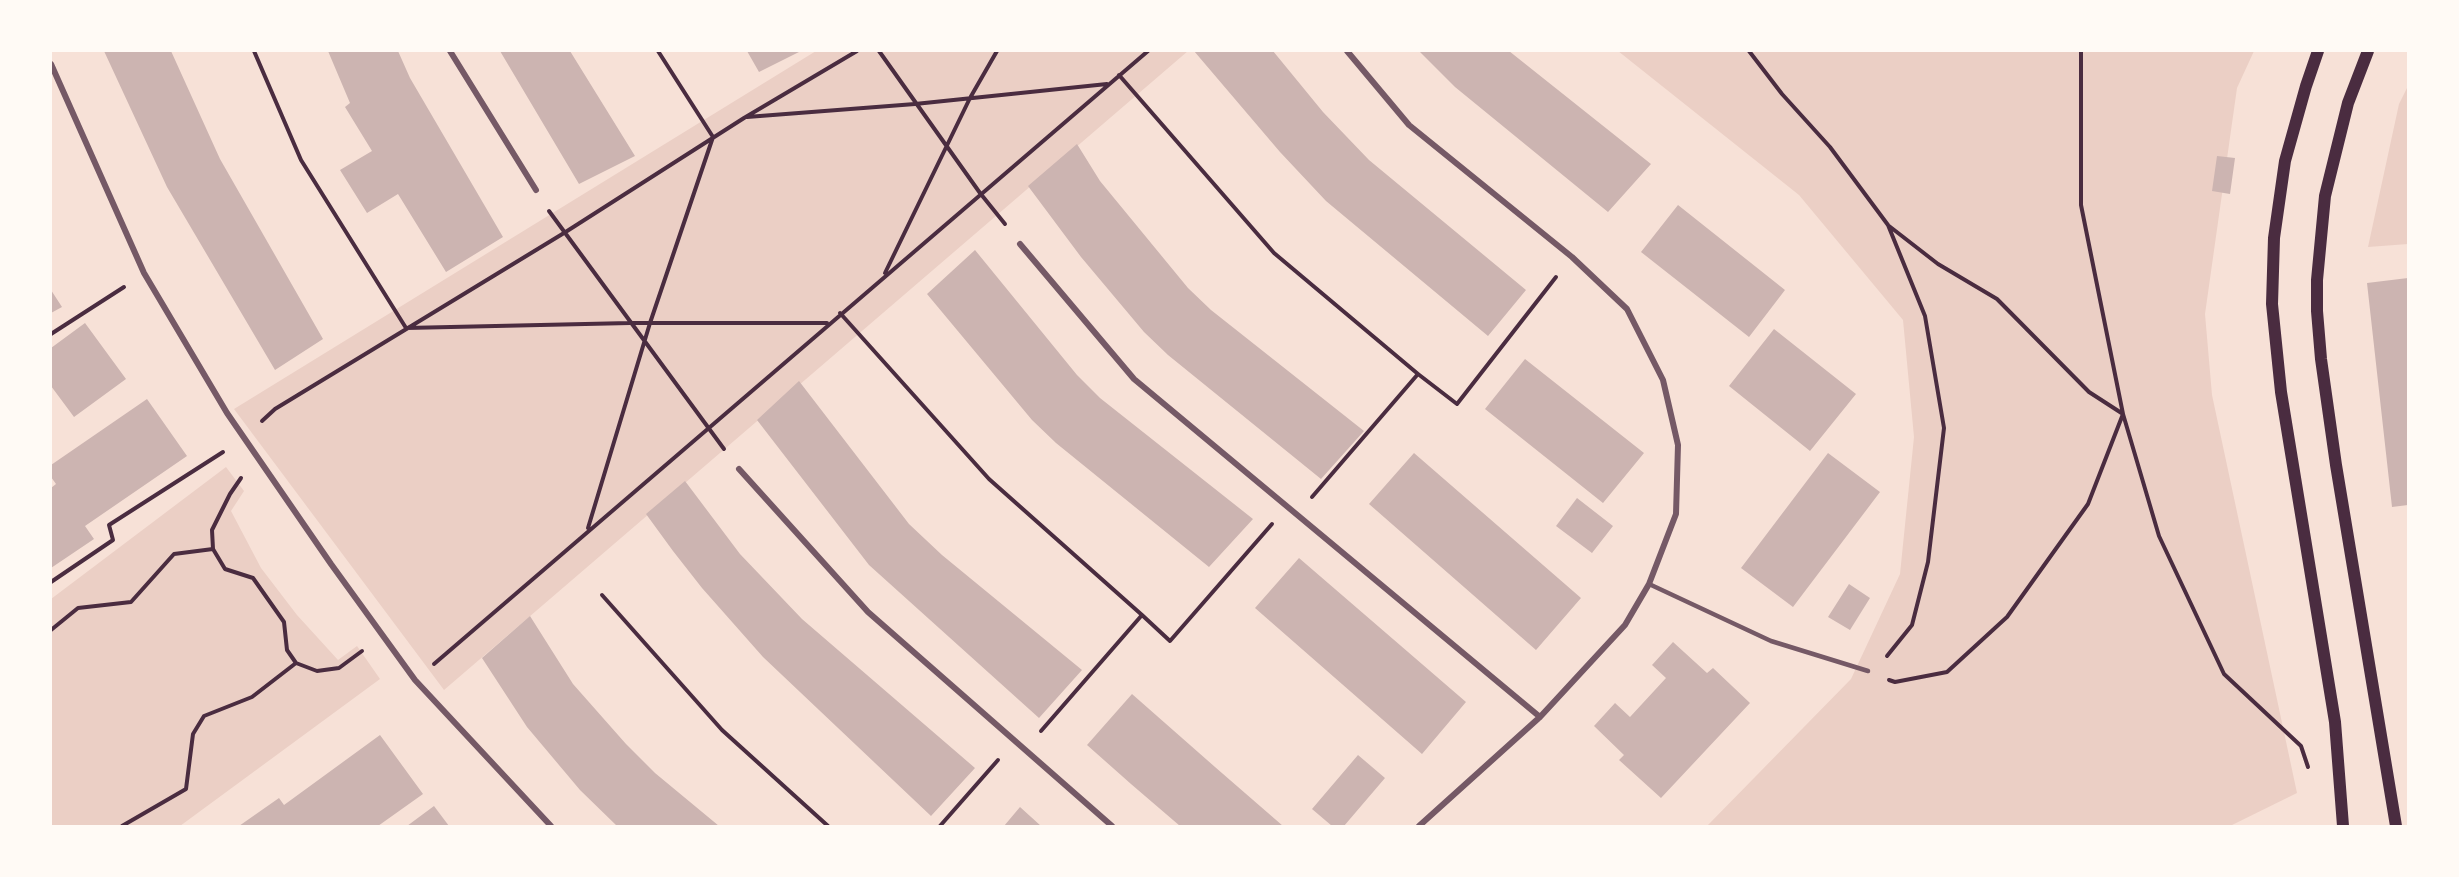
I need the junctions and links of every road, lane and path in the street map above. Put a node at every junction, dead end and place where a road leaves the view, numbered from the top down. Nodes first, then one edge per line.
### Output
1 (254, 51) edge
2 (450, 51) edge
3 (658, 51) edge
4 (857, 51) edge
5 (879, 51) edge
6 (997, 51) edge
7 (1148, 51) edge
8 (1347, 51) edge
9 (1749, 51) edge
10 (2081, 51) edge
11 (2318, 51) edge
12 (2368, 51) edge
13 (51, 64) edge
14 (1119, 75) junction
15 (1107, 84) junction
16 (970, 98) junction
17 (915, 104) junction
18 (744, 117) junction
19 (713, 137) junction
20 (946, 146) junction
21 (536, 189) joint
22 (980, 194) junction
23 (1888, 225) junction
24 (564, 232) junction
25 (1020, 244) joint
26 (1572, 257) junction
27 (144, 273) junction
28 (884, 276) junction
29 (840, 313) junction
30 (630, 323) junction
31 (650, 323) junction
32 (828, 323) junction
33 (406, 328) junction
34 (51, 334) edge
35 (645, 343) junction
36 (1418, 374) junction
37 (2123, 414) junction
38 (706, 428) junction
39 (244, 438) junction
40 (256, 455) junction
41 (739, 469) joint
42 (1288, 505) junction
43 (1298, 514) junction
44 (588, 529) junction
45 (213, 549) junction
46 (51, 582) edge
47 (1649, 584) junction
48 (602, 595) dead end
49 (1142, 615) junction
50 (51, 630) edge
51 (382, 635) junction
52 (296, 663) junction
53 (1868, 671) junction
54 (415, 680) junction
55 (1540, 717) junction
56 (1015, 741) junction
57 (1024, 750) junction
58 (2311, 776) dead end
59 (122, 826) edge
60 (551, 826) edge
61 (828, 826) edge
62 (940, 826) edge
63 (1112, 826) edge
64 (1419, 826) edge
65 (2343, 826) edge
66 (2396, 826) edge

1 - 33 path
2 - 21 street
3 - 19 path
4 - 18 path
5 - 17 path
6 - 16 path
7 - 14 path
8 - 26 street
9 - 23 path
10 - 37 path
11 - 65 main road
12 - 66 main road
13 - 27 street
14 - 15 path
14 - 36 path
15 - 16 path
15 - 22 path
16 - 17 path
16 - 20 path
17 - 18 path
17 - 20 path
18 - 19 path
19 - 24 path
19 - 31 path
20 - 22 path
20 - 28 path
21 - 24 path
22 - 25 path
22 - 28 path
23 - 37 path
23 - 53 path
24 - 30 path
24 - 33 path
25 - 42 street
26 - 36 path
26 - 47 street
27 - 34 path
27 - 39 street
28 - 29 path
29 - 32 path
29 - 49 path
30 - 31 path
30 - 33 path
30 - 35 path
31 - 32 path
31 - 35 path
32 - 38 path
33 - 39 path
35 - 38 path
35 - 44 path
36 - 43 path
37 - 53 path
37 - 58 path
38 - 41 path
38 - 44 path
39 - 40 street
39 - 46 path
40 - 45 path
40 - 51 street
41 - 56 street
42 - 43 street
42 - 49 path
43 - 55 street
44 - 54 path
45 - 50 path
45 - 52 path
47 - 53 lane
47 - 55 street
48 - 61 path
49 - 57 path
51 - 52 path
51 - 54 street
52 - 59 path
54 - 60 street
55 - 64 street
56 - 57 street
56 - 62 path
57 - 63 street

